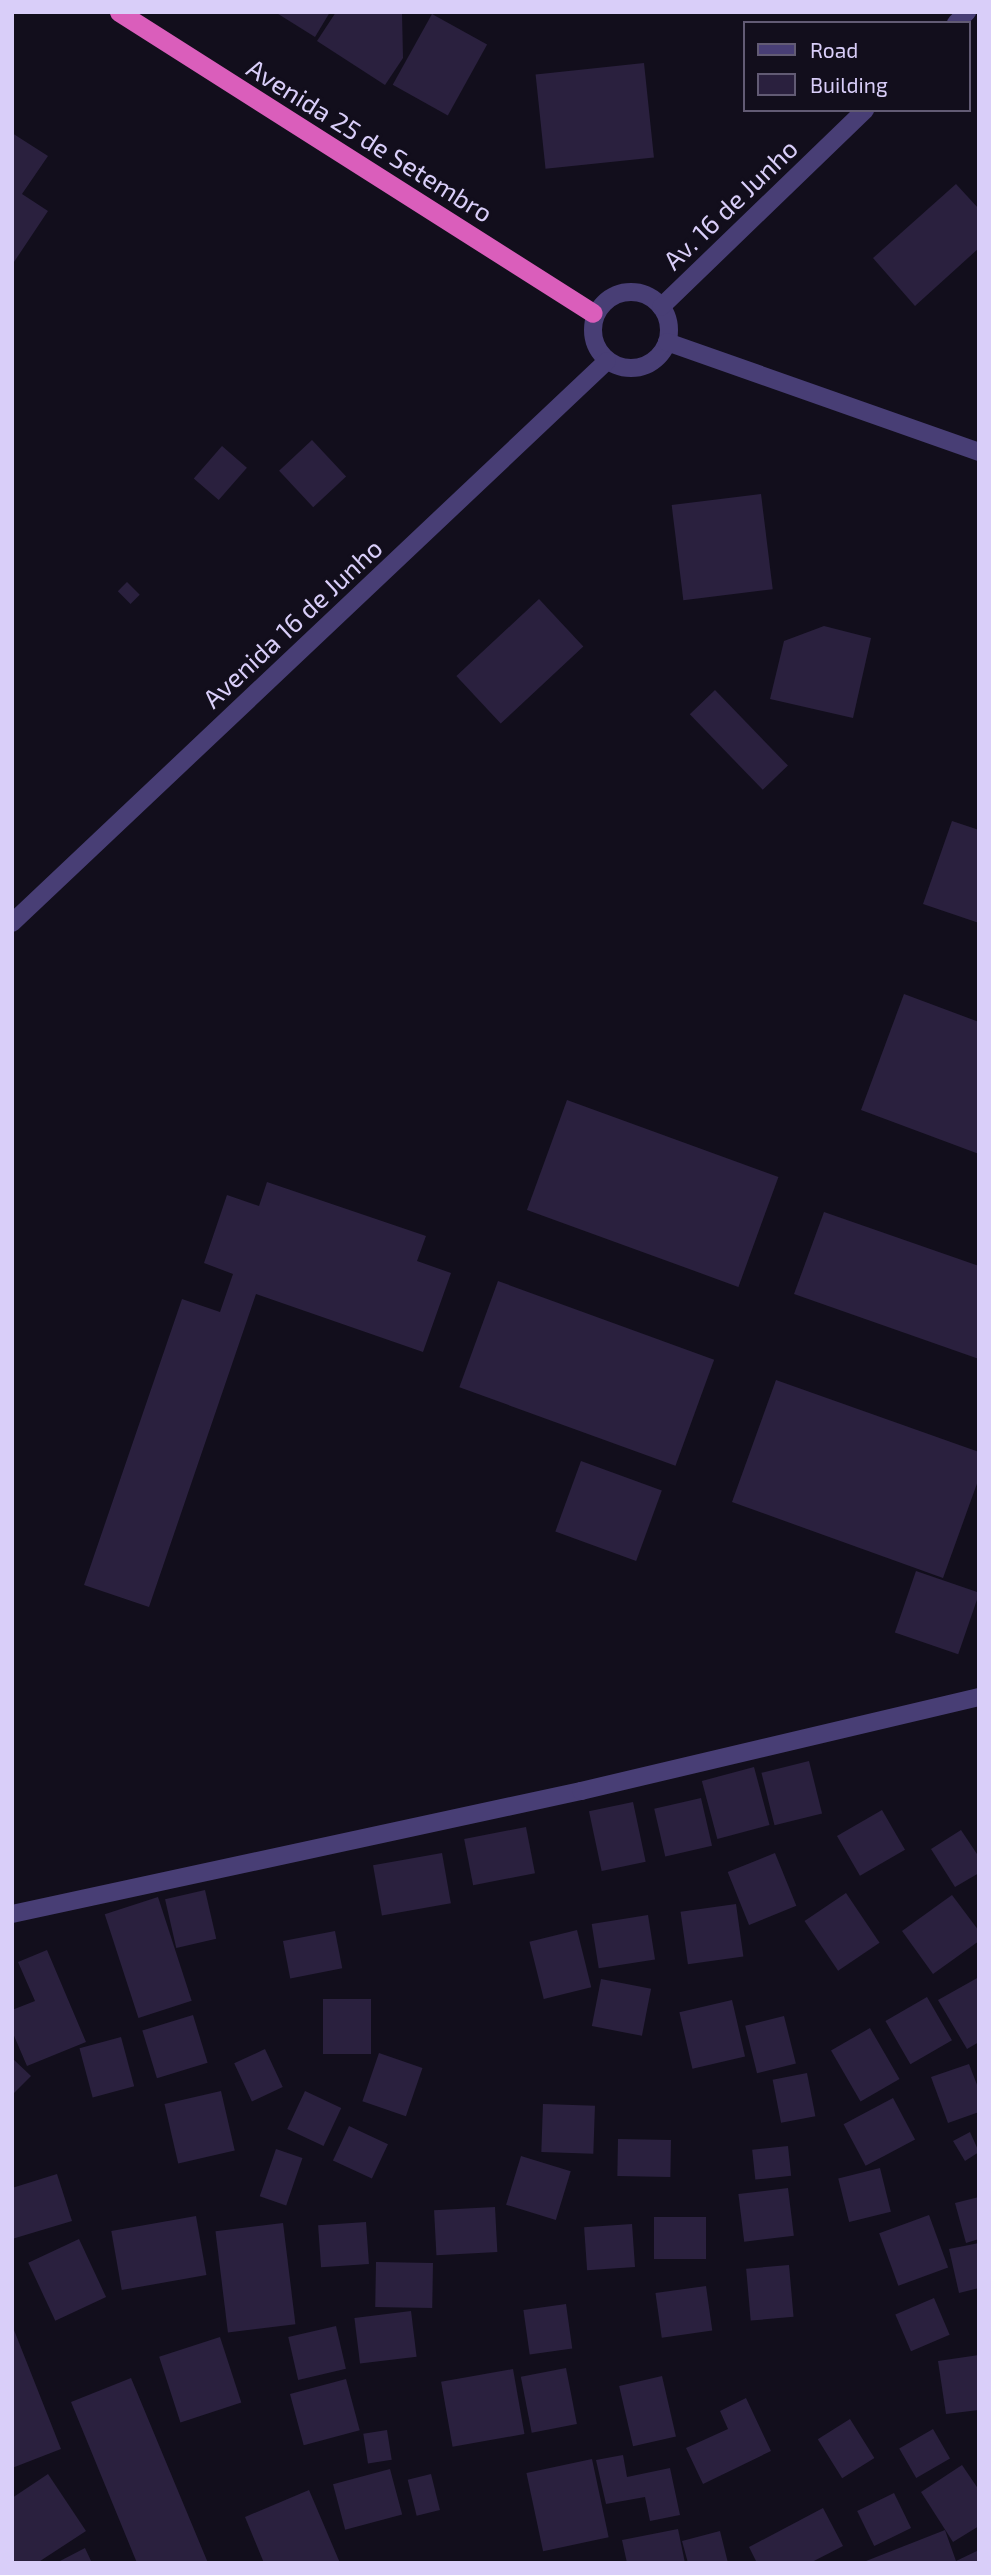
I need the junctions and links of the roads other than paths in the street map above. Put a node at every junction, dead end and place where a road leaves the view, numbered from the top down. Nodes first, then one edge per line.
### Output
1 (119, 12) edge
2 (863, 112) edge
3 (661, 307) junction
4 (593, 313) junction
5 (667, 342) junction
6 (607, 361) junction
7 (979, 452) edge
8 (12, 923) edge
9 (979, 1697) edge
10 (12, 1913) edge

1 - 4 highway, Avenida 25 de Setembro
2 - 3 street, Av. 16 de Junho
3 - 4 street
3 - 5 street
4 - 6 street
5 - 6 street
5 - 7 street
6 - 8 street, Avenida 16 de Junho
9 - 10 street

